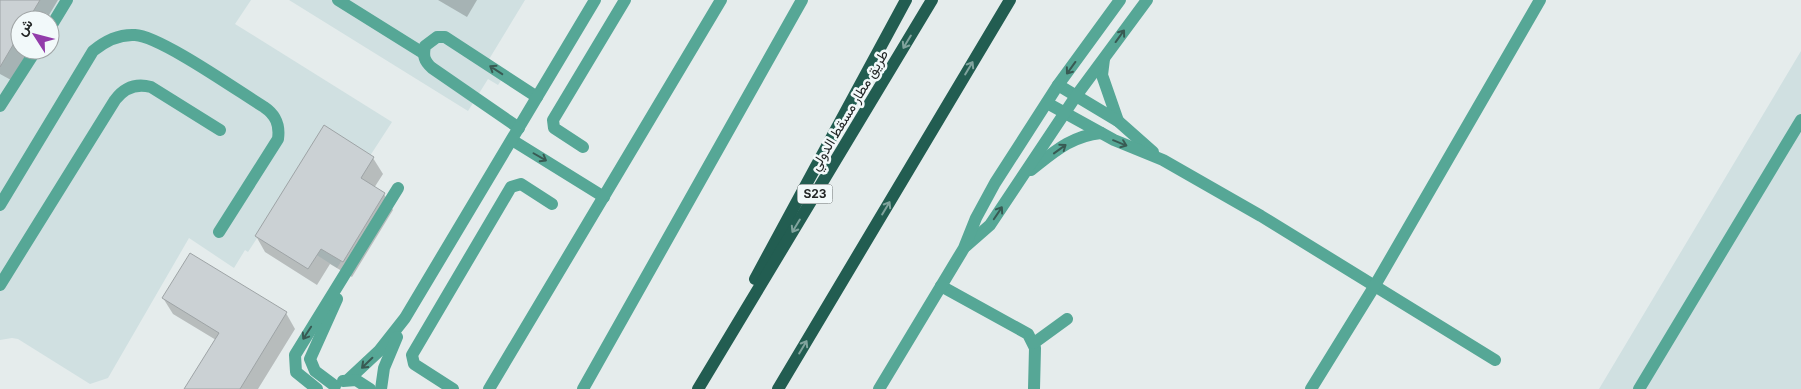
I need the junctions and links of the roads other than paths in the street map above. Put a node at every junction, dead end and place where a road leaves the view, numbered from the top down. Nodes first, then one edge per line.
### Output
1 (67, 0) edge
2 (338, 0) edge
3 (595, 0) edge
4 (625, 0) edge
5 (721, 0) edge
6 (802, 0) edge
7 (906, 0) edge
8 (932, 0) edge
9 (1010, 0) edge
10 (1120, 0) edge
11 (1147, 0) edge
12 (1540, 0) edge
13 (60, 12) edge
14 (423, 53) junction
15 (1104, 59) junction
16 (30, 60) edge
17 (1058, 85) junction
18 (1076, 96) junction
19 (537, 97) junction
20 (1047, 103) junction
21 (0, 106) edge
22 (1064, 113) junction
23 (1801, 120) edge
24 (1118, 121) junction
25 (519, 128) junction
26 (220, 130) dead end
27 (1101, 133) junction
28 (512, 140) junction
29 (583, 147) dead end
30 (1163, 160) junction
31 (1023, 176) junction
32 (398, 188) dead end
33 (604, 197) junction
34 (552, 204) dead end
35 (0, 205) edge
36 (218, 232) dead end
37 (362, 248) junction
38 (964, 248) junction
39 (0, 285) edge
40 (941, 286) junction
41 (1374, 287) junction
42 (405, 318) junction
43 (1067, 319) dead end
44 (1034, 343) junction
45 (1495, 360) dead end
46 (349, 379) junction
47 (334, 388) edge
48 (316, 389) edge
49 (370, 389) edge
50 (381, 389) edge
51 (453, 389) edge
52 (489, 389) edge
53 (583, 389) edge
54 (697, 389) edge
55 (778, 389) edge
56 (879, 389) edge
57 (1034, 389) edge
58 (1311, 389) edge
59 (1639, 389) edge

1 - 13 street
2 - 14 street
3 - 19 street
4 - 29 street
5 - 33 street
6 - 53 street
7 - 54 main road
8 -> 54 main road, طريق مطار مسقط الدولي / S23
55 -> 9 main road
10 -> 17 street
15 -> 11 street
12 - 41 street
19 -> 14 street
14 - 25 street
15 - 18 street
15 - 24 street
16 - 21 street
17 - 18 street
17 - 20 street
18 - 22 street
18 - 24 street
19 - 25 street
20 - 22 street
20 - 38 street
22 - 27 street
22 - 31 street
23 - 59 street
24 - 30 street
25 - 28 street
26 - 39 street
27 -> 30 street
31 -> 27 street
28 -> 33 street
28 - 42 street
30 - 41 street
38 -> 31 street
32 - 37 street
33 - 52 street
34 - 51 street
35 - 36 street
37 - 47 street
37 -> 48 street
38 - 40 street
40 - 44 street
40 - 56 street
41 - 45 street
41 - 58 street
42 -> 46 street
42 - 50 street
43 - 44 street
44 - 57 street
46 - 47 street
46 - 49 street

